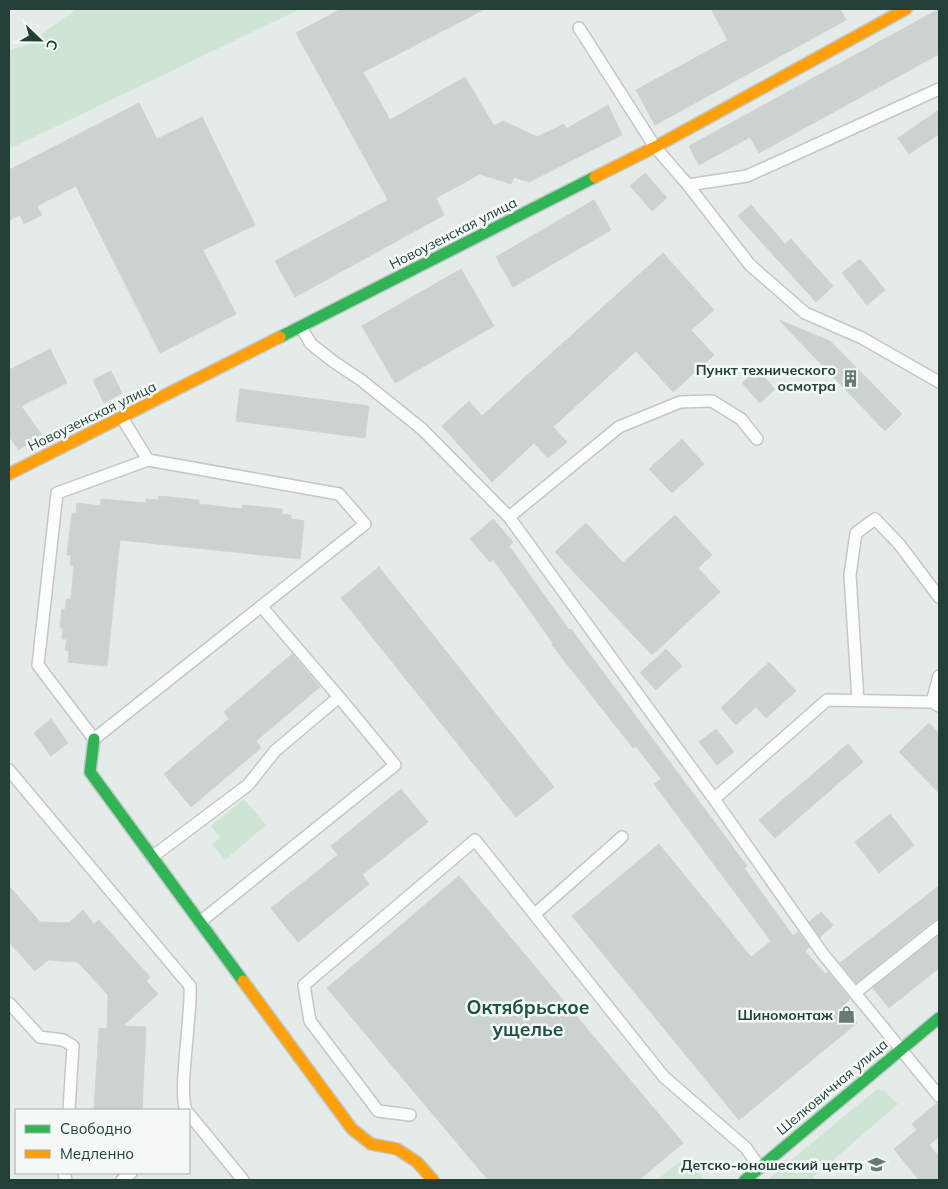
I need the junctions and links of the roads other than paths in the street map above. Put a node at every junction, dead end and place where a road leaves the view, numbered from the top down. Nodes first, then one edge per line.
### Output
1 (906, 9) edge
2 (579, 28) dead end
3 (939, 89) edge
4 (655, 147) junction
5 (688, 185) junction
6 (301, 327) junction
7 (939, 382) edge
8 (122, 418) junction
9 (757, 439) dead end
10 (148, 460) junction
11 (9, 474) edge
12 (509, 518) junction
13 (939, 597) edge
14 (261, 606) junction
15 (939, 676) edge
16 (340, 698) junction
17 (858, 701) junction
18 (936, 704) edge
19 (94, 739) junction
20 (9, 770) edge
21 (714, 799) junction
22 (622, 837) dead end
23 (152, 856) junction
24 (535, 914) junction
25 (200, 922) junction
26 (939, 926) edge
27 (855, 993) junction
28 (9, 1002) edge
29 (939, 1018) edge
30 (901, 1050) junction
31 (939, 1096) edge
32 (69, 1109) edge
33 (187, 1109) edge
34 (410, 1115) dead end
35 (190, 1118) edge
36 (760, 1168) junction
37 (243, 1180) edge
38 (433, 1180) edge
39 (745, 1180) edge

1 - 4 street, Новоузенская улица
2 - 4 lane
3 - 5 lane
4 - 5 lane
4 - 6 street, Новоузенская улица
5 - 7 lane
6 - 8 street, Новоузенская улица
6 - 12 lane
8 - 10 lane
8 - 11 street, Новоузенская улица
9 - 12 lane
10 - 14 lane
10 - 19 lane
12 - 21 lane
13 - 17 lane
14 - 16 lane
14 - 19 lane
15 - 18 lane
16 - 23 lane
16 - 25 lane
17 - 18 lane
17 - 21 lane
19 - 23 street
20 - 33 lane
21 - 27 lane
22 - 24 lane
23 - 25 street
24 - 34 lane
24 - 36 lane
25 - 38 street
26 - 27 lane
27 - 30 lane
28 - 32 lane
29 - 30 street, Шелковичная улица
30 - 31 lane
30 - 36 street, Шелковичная улица
35 - 37 lane
36 - 39 street, Шелковичная улица

